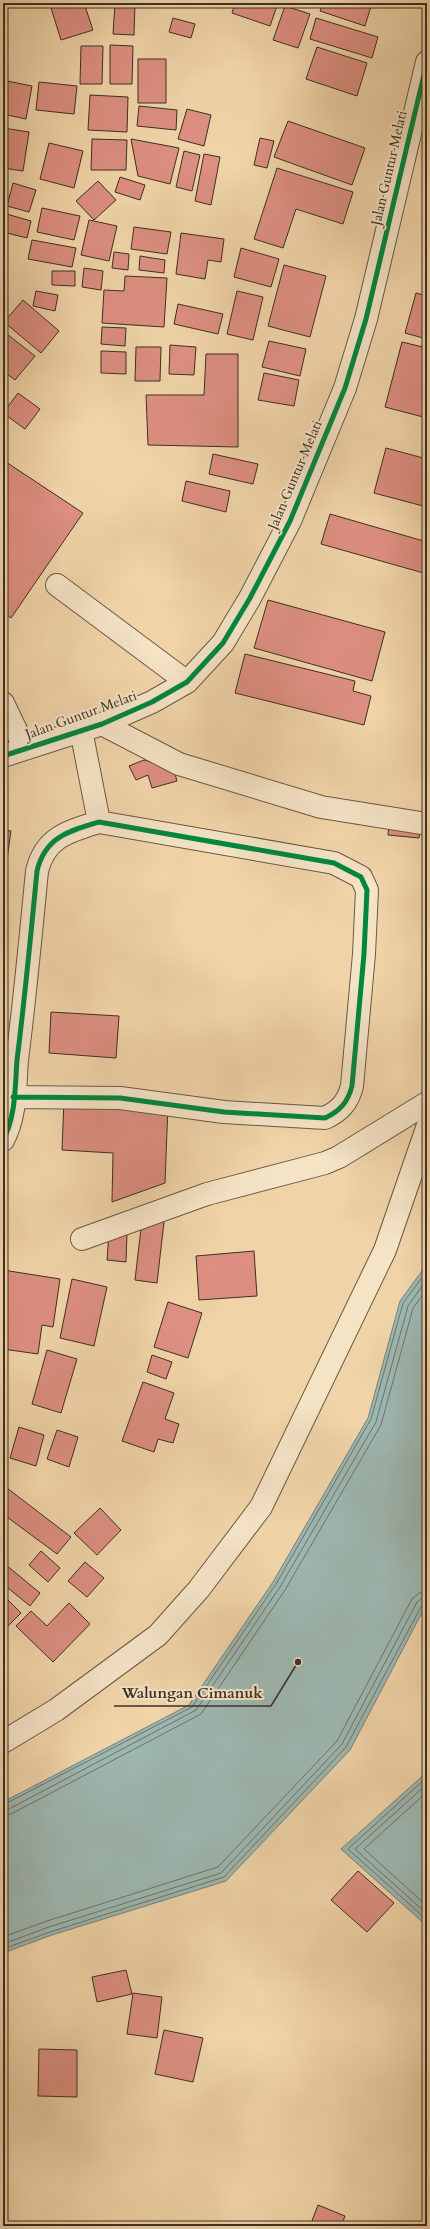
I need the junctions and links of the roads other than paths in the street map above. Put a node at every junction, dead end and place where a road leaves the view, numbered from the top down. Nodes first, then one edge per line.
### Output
1 (427, 62) edge
2 (56, 585) dead end
3 (187, 682) junction
4 (3, 703) edge
5 (102, 724) junction
6 (81, 730) junction
7 (25, 749) junction
8 (3, 756) edge
9 (99, 822) junction
10 (427, 824) edge
11 (13, 1097) junction
12 (427, 1103) edge
13 (427, 1128) edge
14 (3, 1140) edge
15 (82, 1240) dead end
16 (3, 1742) edge

1 - 3 street, Jalan Guntur Melati
2 - 3 street
3 - 5 street, Jalan Guntur Melati
4 - 7 street
5 - 6 street, Jalan Guntur Melati
5 - 10 street
6 - 7 street, Jalan Guntur Melati
6 - 9 street
7 - 8 street, Jalan Guntur Melati
9 - 11 street
9 - 11 street
11 - 14 street
12 - 15 street
13 - 16 street

